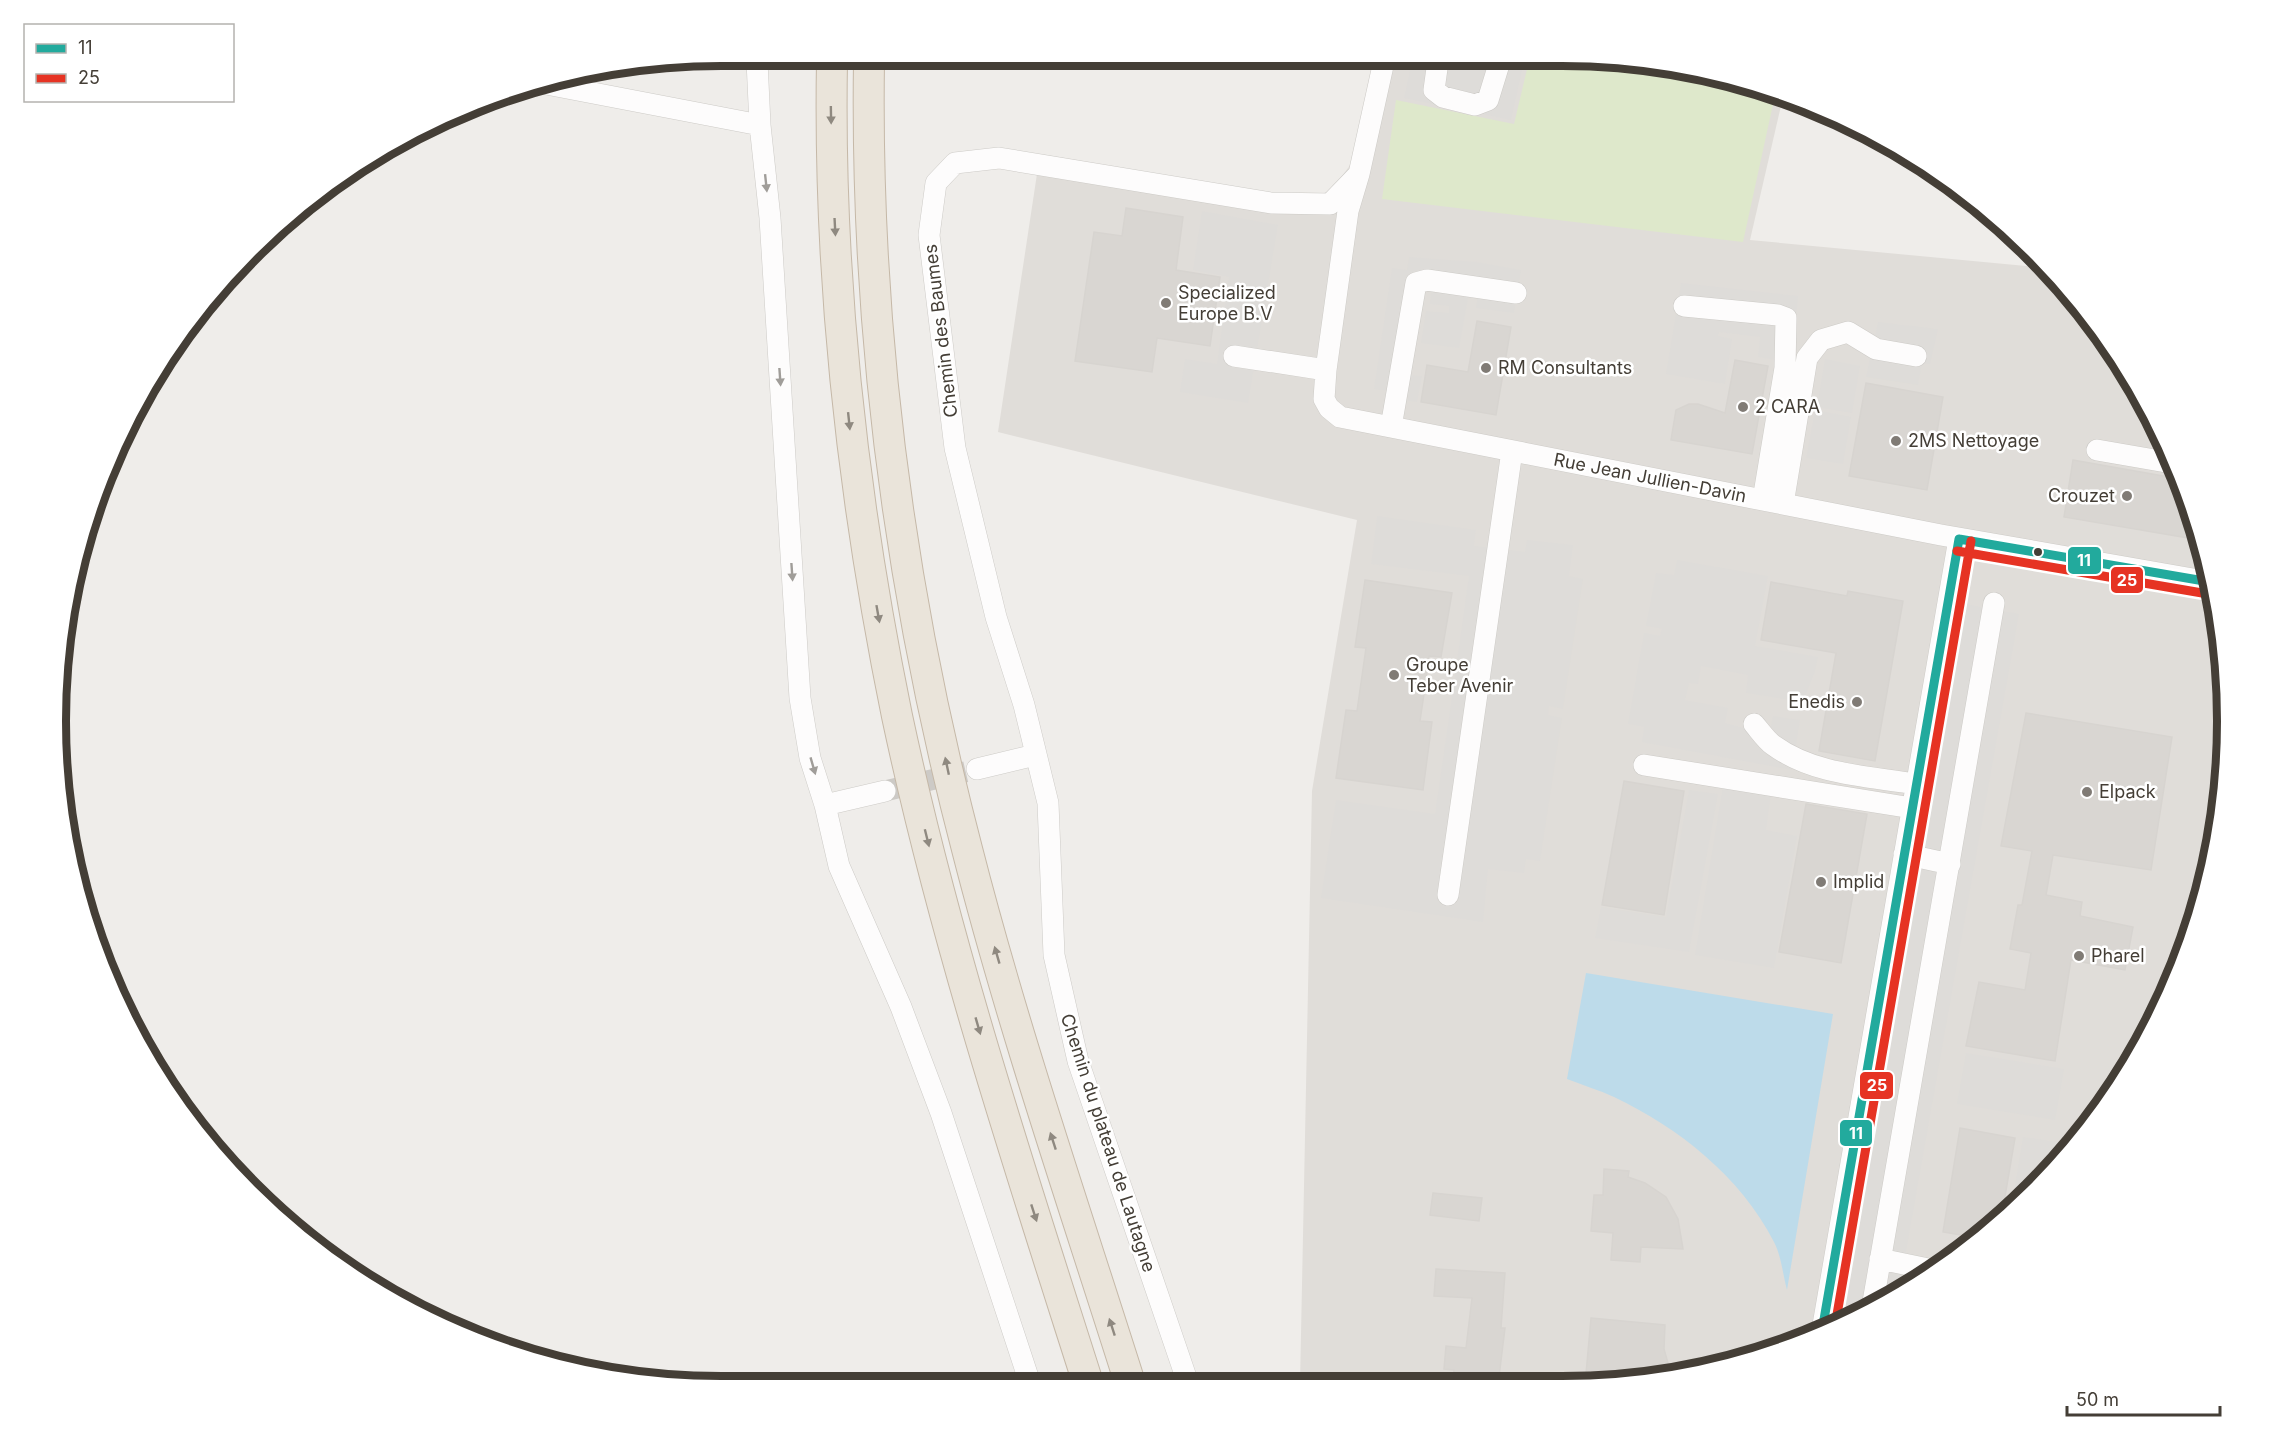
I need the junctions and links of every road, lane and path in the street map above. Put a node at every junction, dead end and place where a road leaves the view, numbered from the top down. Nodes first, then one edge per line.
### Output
1 (757, 66) edge
2 (832, 66) edge
3 (869, 66) edge
4 (1383, 66) edge
5 (1437, 66) edge
6 (1498, 66) edge
7 (559, 86) edge
8 (760, 125) junction
9 (1359, 174) junction
10 (1516, 293) dead end
11 (1684, 306) dead end
12 (1234, 356) dead end
13 (1916, 356) dead end
14 (1326, 370) junction
15 (1391, 427) junction
16 (2097, 450) dead end
17 (1512, 451) junction
18 (2163, 461) edge
19 (1773, 502) junction
20 (1959, 539) junction
21 (2201, 580) edge
22 (1994, 603) dead end
23 (1754, 724) dead end
24 (1035, 755) junction
25 (1644, 765) dead end
26 (977, 769) tunnel mouth
27 (1916, 784) junction
28 (885, 791) tunnel mouth
29 (825, 805) junction
30 (1912, 808) junction
31 (1904, 854) junction
32 (1950, 864) junction
33 (1448, 895) dead end
34 (1880, 1259) junction
35 (1923, 1268) edge
36 (1874, 1296) edge
37 (1823, 1322) edge
38 (1028, 1376) edge
39 (1086, 1376) edge
40 (1128, 1376) edge
41 (1186, 1376) edge

1 - 8 street
2 -> 39 highway
40 -> 3 highway
4 - 9 street
5 - 6 street
7 - 8 street
8 -> 29 street
9 - 14 street, Rue Jean Jullien-Davin
9 - 24 street, Chemin des Baumes
10 - 15 street
11 - 19 street
12 - 14 street
13 - 19 street
14 - 15 street, Rue Jean Jullien-Davin
15 - 17 street, Rue Jean Jullien-Davin
16 - 18 street
17 - 19 street, Rue Jean Jullien-Davin
17 - 33 street
19 - 20 street, Rue Jean Jullien-Davin
20 - 21 street, Rue Jean Jullien-Davin
20 - 27 street
22 - 32 street
23 - 27 street
24 - 26 street
24 - 41 street, Chemin du plateau de Lautagne
25 - 30 street
27 - 30 street
28 - 29 street
29 - 38 street
30 - 31 street
31 - 32 street
31 - 37 street
32 - 34 street
34 - 35 street
34 - 36 street

